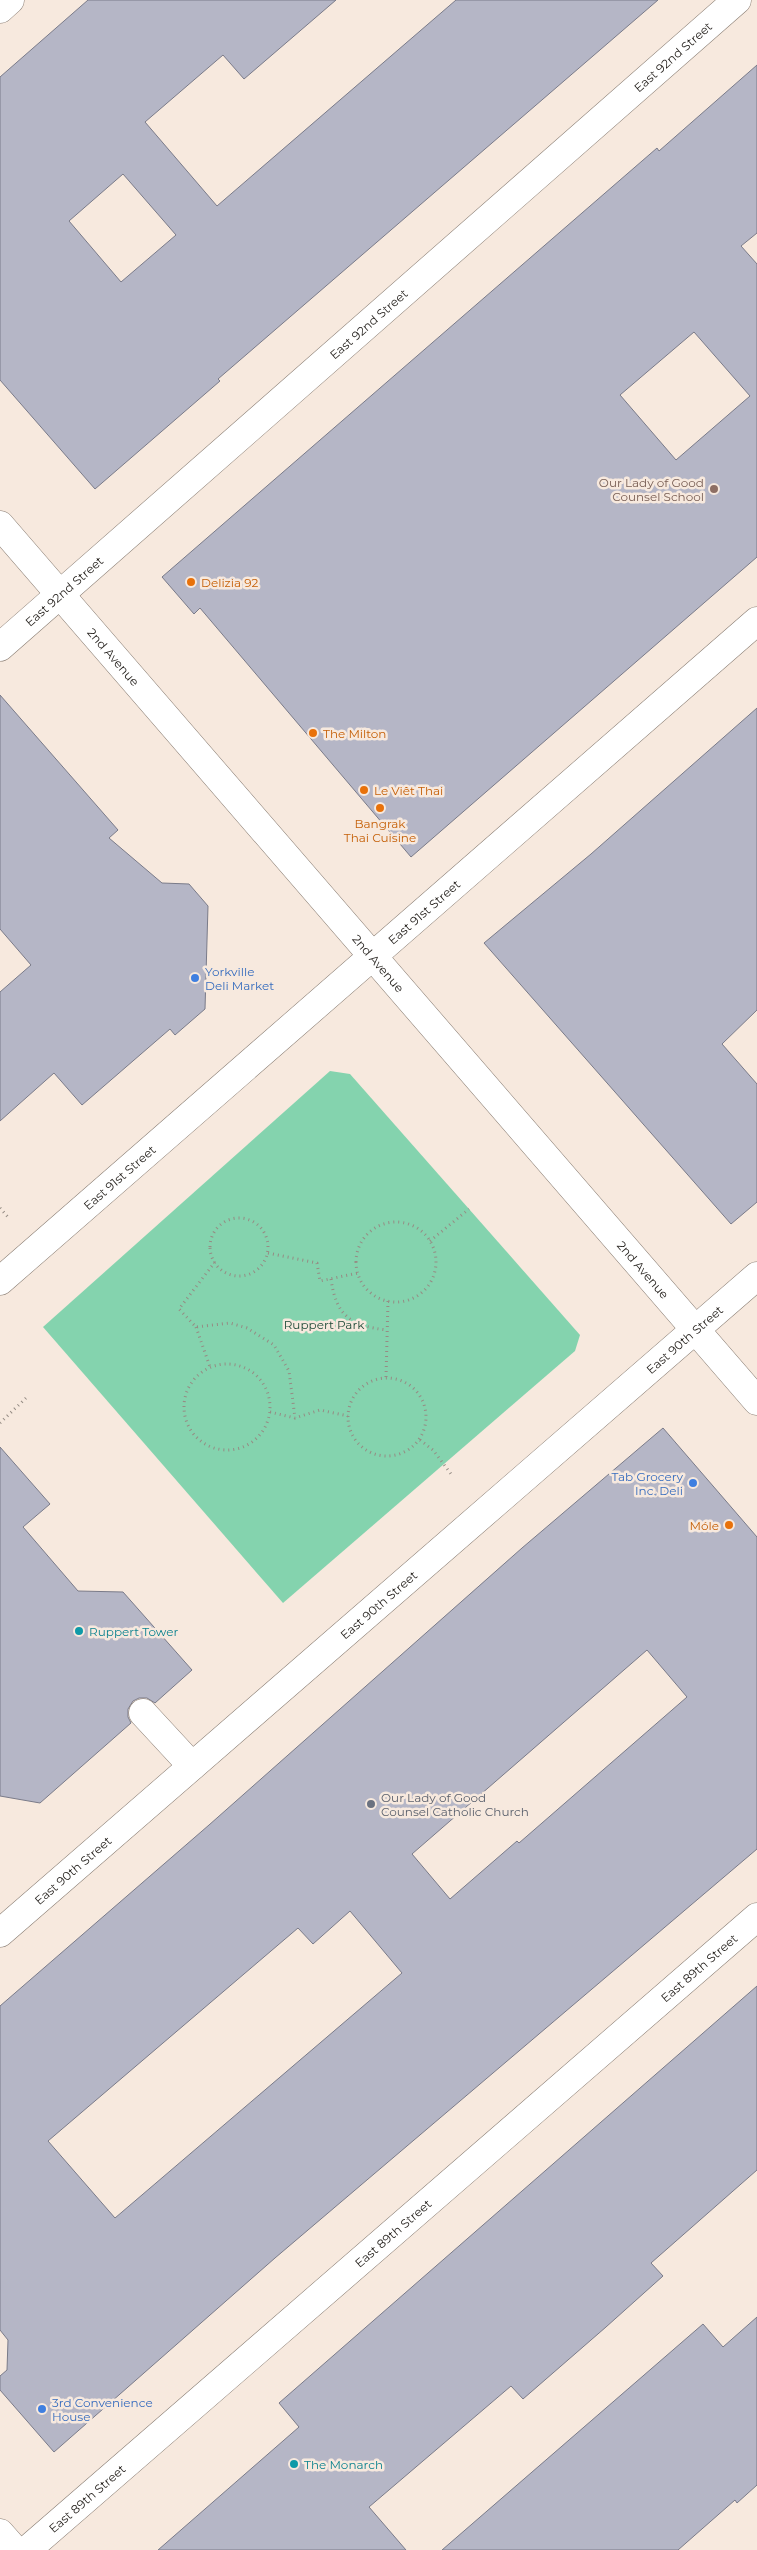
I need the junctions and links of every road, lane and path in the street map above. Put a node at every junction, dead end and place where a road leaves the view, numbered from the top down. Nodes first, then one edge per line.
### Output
1 (10, 0) edge
2 (737, 0) edge
3 (0, 9) edge
4 (0, 525) edge
5 (60, 595) junction
6 (757, 621) edge
7 (0, 647) edge
8 (374, 956) junction
9 (0, 1208) edge
10 (469, 1209) dead end
11 (8, 1217) dead end
12 (430, 1241) junction
13 (268, 1253) junction
14 (215, 1262) junction
15 (358, 1273) junction
16 (757, 1276) edge
17 (331, 1279) junction
18 (0, 1281) edge
19 (388, 1301) junction
20 (196, 1327) junction
21 (695, 1329) junction
22 (387, 1330) junction
23 (210, 1367) junction
24 (386, 1377) junction
25 (26, 1398) dead end
26 (757, 1401) edge
27 (270, 1412) junction
28 (348, 1416) junction
29 (295, 1418) junction
30 (0, 1423) edge
31 (420, 1440) junction
32 (451, 1474) dead end
33 (142, 1713) dead end
34 (192, 1766) junction
35 (757, 1916) edge
36 (0, 1933) edge
37 (0, 2533) edge
38 (15, 2550) edge
39 (27, 2550) edge

1 - 3 street
2 - 5 street, East 92nd Street
4 - 5 street, 2nd Avenue
5 - 7 street, East 92nd Street
5 - 8 street, 2nd Avenue
6 - 8 street, East 91st Street
8 - 18 street, East 91st Street
8 - 21 street, 2nd Avenue
9 - 11 path
10 - 12 path
12 - 15 path
12 - 19 path
13 - 14 path
13 - 14 path
13 - 17 path
14 - 20 path
15 - 17 path
15 - 19 path
16 - 21 street, East 90th Street
17 - 22 path
19 - 22 path
20 - 23 path
20 - 29 path
21 - 26 street, 2nd Avenue
21 - 34 street, East 90th Street
22 - 24 path
23 - 27 path
23 - 27 path
24 - 28 path
24 - 31 path
25 - 30 path
27 - 29 path
28 - 29 path
28 - 31 path
31 - 32 path
33 - 34 street
34 - 36 street, East 90th Street
35 - 39 street, East 89th Street
37 - 38 street

